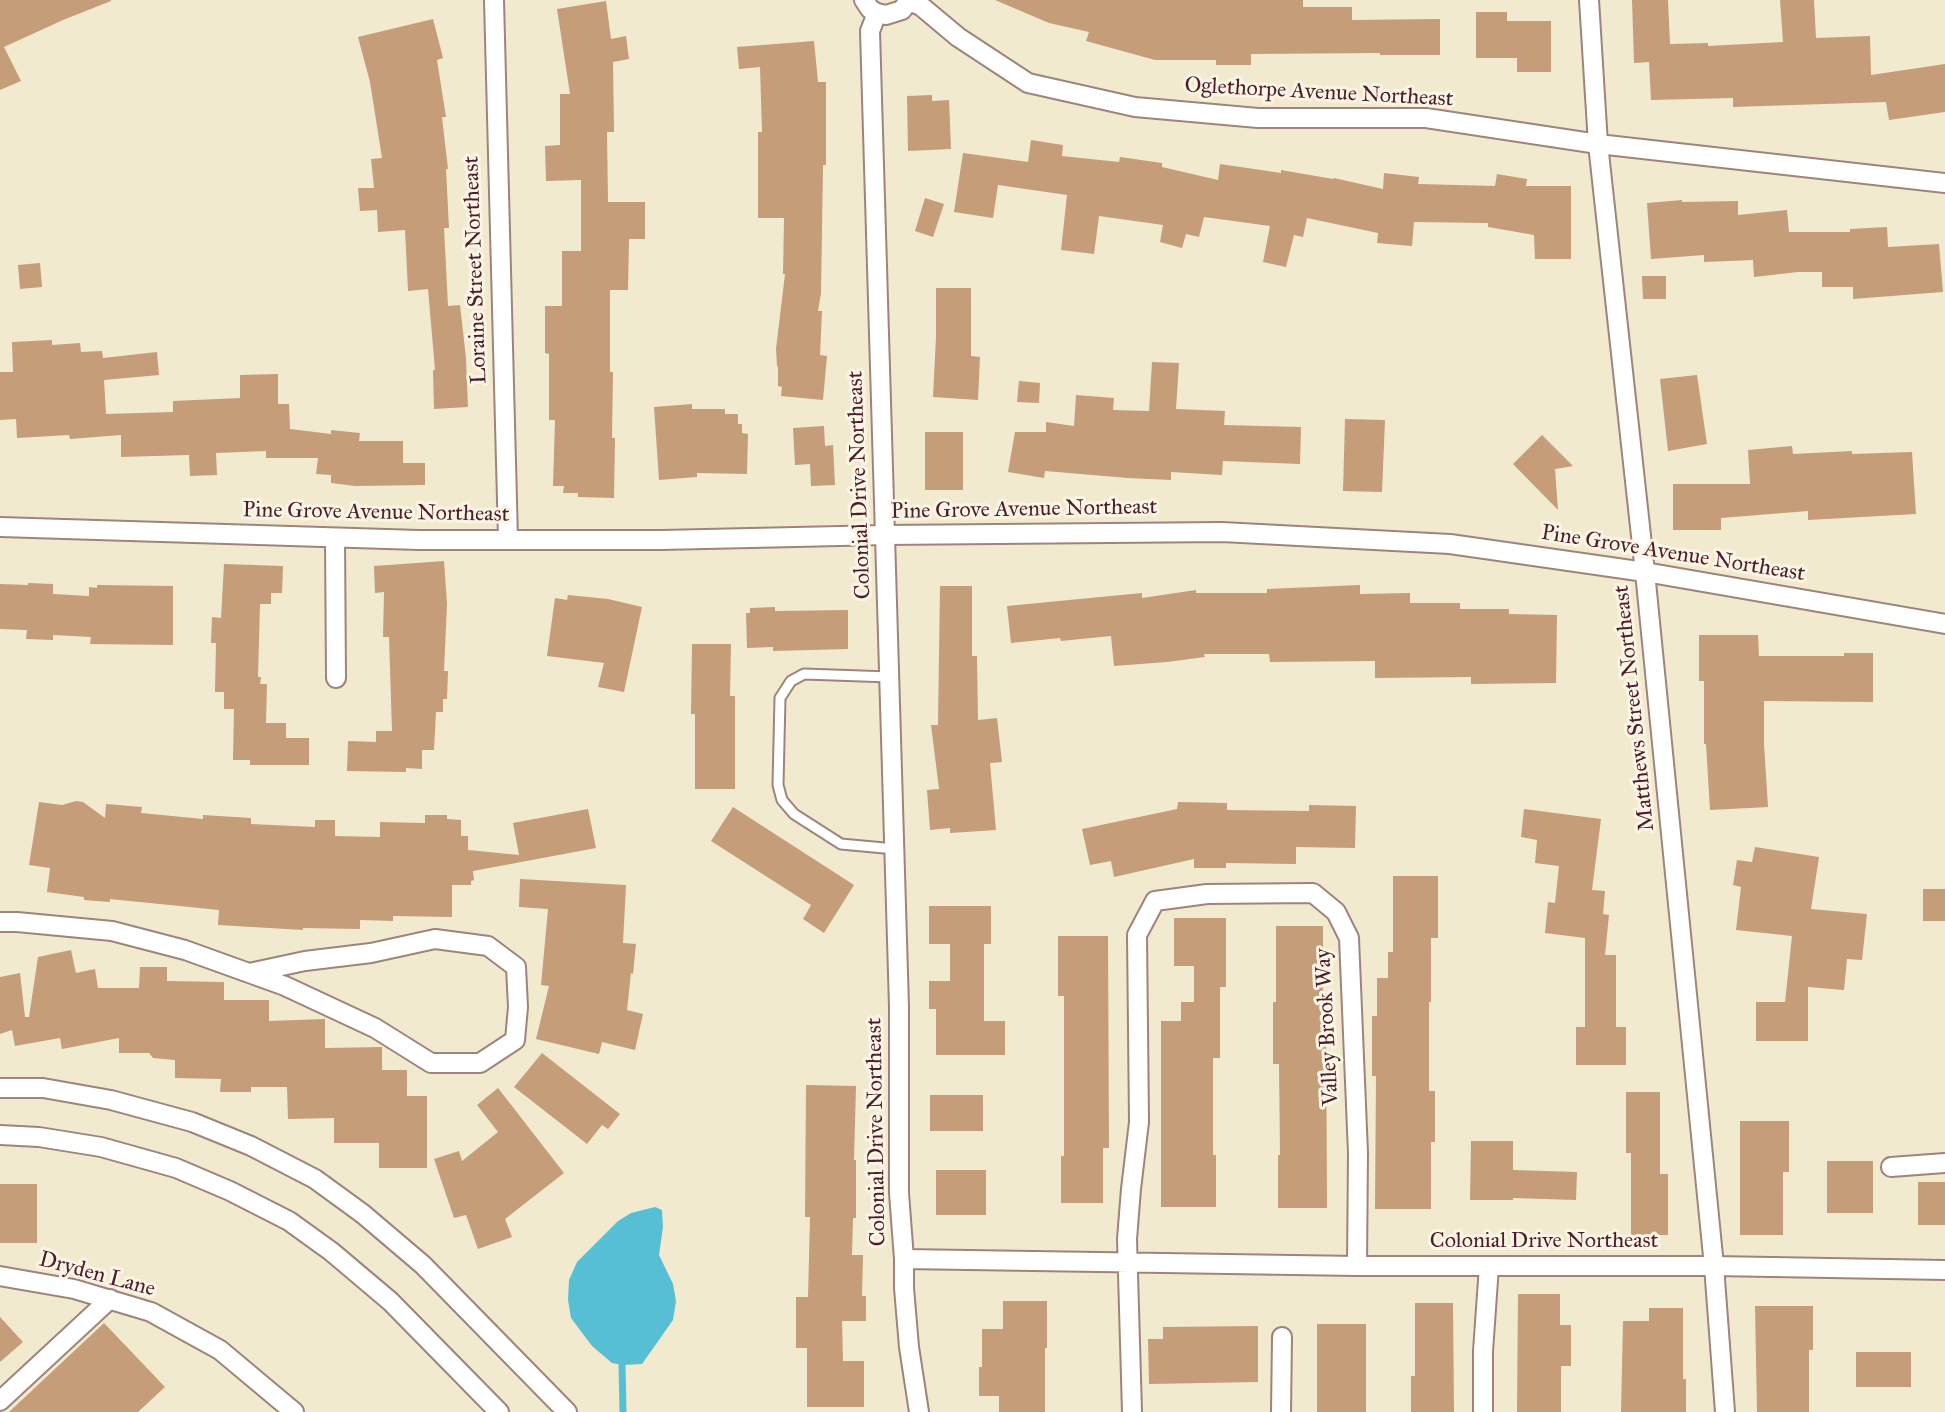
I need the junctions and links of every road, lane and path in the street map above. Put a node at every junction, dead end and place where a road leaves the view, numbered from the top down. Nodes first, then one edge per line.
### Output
1 (494, 0) edge
2 (909, 0) edge
3 (1589, 0) edge
4 (871, 7) edge
5 (1598, 144) junction
6 (1945, 183) edge
7 (0, 527) edge
8 (885, 535) junction
9 (335, 538) junction
10 (508, 539) junction
11 (1645, 572) junction
12 (1945, 624) edge
13 (890, 677) junction
14 (336, 678) dead end
15 (895, 849) junction
16 (0, 922) edge
17 (249, 973) junction
18 (0, 1088) edge
19 (0, 1135) edge
20 (1945, 1163) edge
21 (1891, 1167) dead end
22 (904, 1259) junction
23 (1128, 1262) junction
24 (1357, 1266) junction
25 (1489, 1266) junction
26 (1714, 1266) junction
27 (1945, 1270) edge
28 (0, 1276) edge
29 (110, 1299) junction
30 (1282, 1337) dead end
31 (0, 1401) edge
32 (562, 1410) edge
33 (294, 1412) edge
34 (499, 1412) edge
35 (919, 1412) edge
36 (1132, 1412) edge
37 (1281, 1412) edge
38 (1483, 1412) edge
39 (1725, 1412) edge

1 - 10 street, Loraine Street Northeast
2 - 4 street
2 - 5 street, Oglethorpe Avenue Northeast
3 - 5 street, Matthews Street Northeast
4 - 8 street, Colonial Drive Northeast
5 - 6 street, Oglethorpe Avenue Northeast
5 - 11 street, Matthews Street Northeast
7 - 9 street, Pine Grove Avenue Northeast
8 - 10 street, Pine Grove Avenue Northeast
8 - 11 street, Pine Grove Avenue Northeast
8 - 13 street, Colonial Drive Northeast
9 - 10 street, Pine Grove Avenue Northeast
9 - 14 street
11 - 12 street, Pine Grove Avenue Northeast
11 - 26 street, Matthews Street Northeast
13 - 15 street, Colonial Drive Northeast
13 - 15 lane
15 - 22 street, Colonial Drive Northeast
16 - 17 street
17 - 17 street
18 - 32 street
19 - 34 street
20 - 21 street
22 - 23 street, Colonial Drive Northeast
22 - 35 street
23 - 24 street, Colonial Drive Northeast
23 - 24 street, Valley Brook Way
23 - 36 street
24 - 25 street, Colonial Drive Northeast
25 - 26 street, Colonial Drive Northeast
25 - 38 street
26 - 27 street, Colonial Drive Northeast
26 - 39 street, Matthews Street Northeast
28 - 29 street, Dryden Lane
29 - 31 street
29 - 33 street, Dryden Lane
30 - 37 street

